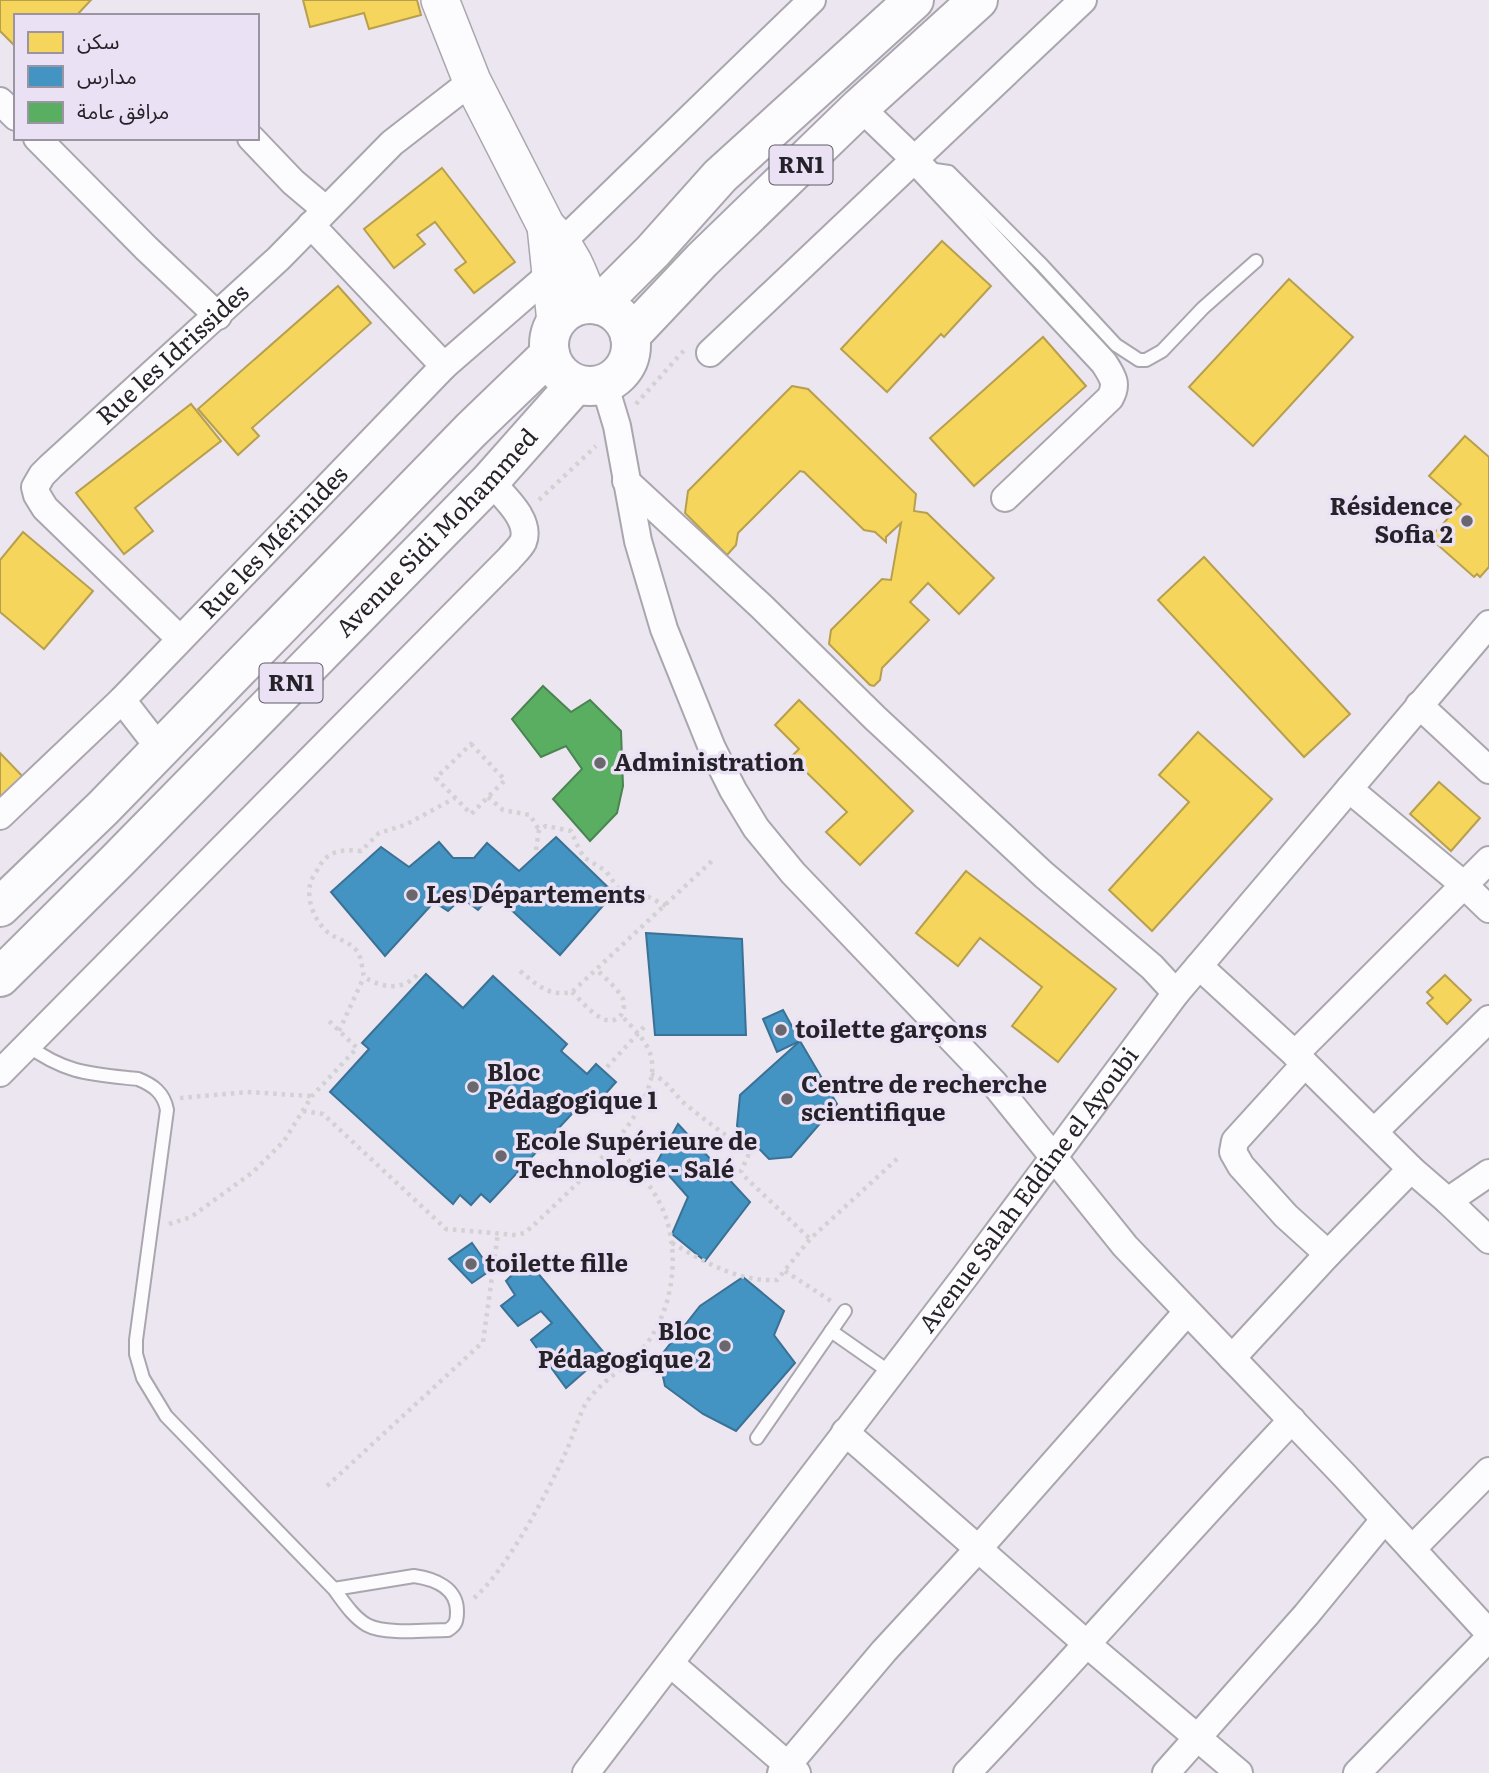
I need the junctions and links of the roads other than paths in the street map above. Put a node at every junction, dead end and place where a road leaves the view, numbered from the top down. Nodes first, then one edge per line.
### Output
1 (440, 0) edge
2 (812, 0) edge
3 (914, 0) edge
4 (978, 0) edge
5 (1083, 0) edge
6 (471, 81) junction
7 (0, 101) edge
8 (860, 107) junction
9 (14, 115) edge
10 (41, 140) edge
11 (253, 140) edge
12 (919, 164) junction
13 (318, 217) junction
14 (553, 247) junction
15 (1256, 261) dead end
16 (594, 304) junction
17 (218, 316) junction
18 (630, 336) junction
19 (553, 338) junction
20 (710, 353) dead end
21 (444, 366) junction
22 (590, 384) junction
23 (490, 481) junction
24 (626, 481) junction
25 (1005, 498) dead end
26 (1489, 624) edge
27 (179, 638) junction
28 (1480, 651) edge
29 (122, 700) junction
30 (1419, 705) junction
31 (160, 749) junction
32 (1489, 770) edge
33 (1349, 789) junction
34 (0, 816) edge
35 (1489, 860) edge
36 (1464, 885) junction
37 (0, 908) edge
38 (1489, 909) edge
39 (1199, 966) junction
40 (0, 976) edge
41 (1176, 993) junction
42 (1489, 1019) edge
43 (27, 1045) junction
44 (1299, 1059) junction
45 (0, 1073) edge
46 (1374, 1132) junction
47 (1053, 1156) junction
48 (1411, 1169) junction
49 (1489, 1173) edge
50 (1448, 1201) junction
51 (1489, 1240) edge
52 (1328, 1254) junction
53 (845, 1311) road end
54 (1187, 1312) junction
55 (831, 1331) junction
56 (1232, 1359) junction
57 (891, 1373) junction
58 (1292, 1420) junction
59 (845, 1432) junction
60 (757, 1438) dead end
61 (1489, 1471) edge
62 (1384, 1520) junction
63 (979, 1548) junction
64 (1412, 1549) junction
65 (334, 1589) junction
66 (1489, 1635) edge
67 (1088, 1645) junction
68 (671, 1664) junction
69 (1198, 1739) junction
70 (789, 1770) edge
71 (586, 1773) edge
72 (967, 1773) edge
73 (1166, 1773) edge
74 (1239, 1773) edge
75 (1357, 1773) edge

1 - 6 street
2 - 14 street, Rue les Mérinides
3 - 16 main road, RN1
4 - 8 main road, RN1
5 - 12 street
6 - 13 street, Rue les Idrissides
6 - 14 street
7 - 9 street
8 - 12 street
8 - 18 main road, RN1
10 - 17 street
11 - 13 street
12 - 15 lane
12 - 20 street
12 - 25 street
13 - 17 street, Rue les Idrissides
13 - 21 street
14 - 16 street
14 - 19 street
14 - 21 street, Rue les Mérinides
16 - 18 main road
16 - 19 main road, RN1
17 - 27 street, Rue les Idrissides
18 - 22 main road, RN1
19 - 22 main road
19 - 31 main road, Avenue Sidi Mohammed / RN1
21 - 27 street, Rue les Mérinides
22 - 23 main road, Avenue Sidi Mohammed / RN1
22 - 24 street
23 - 40 main road, Avenue Sidi Mohammed / RN1
23 - 43 street
24 - 41 street
24 - 47 street
26 - 28 street, Avenue Salah Eddine el Ayoubi
27 - 29 street, Rue les Mérinides
28 - 30 street, Avenue Salah Eddine el Ayoubi
29 - 31 street
29 - 34 street, Rue les Mérinides
30 - 32 street
30 - 33 street, Avenue Salah Eddine el Ayoubi
31 - 37 main road, Avenue Sidi Mohammed / RN1
33 - 36 street
33 - 39 street, Avenue Salah Eddine el Ayoubi
35 - 36 street
36 - 38 street
36 - 44 street
39 - 41 street, Avenue Salah Eddine el Ayoubi
39 - 44 street
41 - 47 street, Avenue Salah Eddine el Ayoubi
42 - 46 street
43 - 45 street
43 - 65 lane
44 - 46 street
44 - 52 street
46 - 48 street
47 - 54 street
47 - 57 street, Avenue Salah Eddine el Ayoubi
48 - 50 street
48 - 52 street
49 - 50 street
50 - 51 street
52 - 56 street
53 - 55 lane
54 - 56 street
54 - 63 street
55 - 57 lane
55 - 60 lane
56 - 58 street
57 - 59 street, Avenue Salah Eddine el Ayoubi
58 - 62 street
58 - 67 street
59 - 63 street
59 - 68 street, Avenue Salah Eddine el Ayoubi
61 - 64 street
62 - 64 street
62 - 69 street
63 - 67 street
63 - 70 street
64 - 66 street
65 - 65 lane
66 - 75 street
67 - 69 street
67 - 72 street
68 - 70 street
68 - 71 street, Avenue Salah Eddine el Ayoubi
69 - 73 street
69 - 74 street

